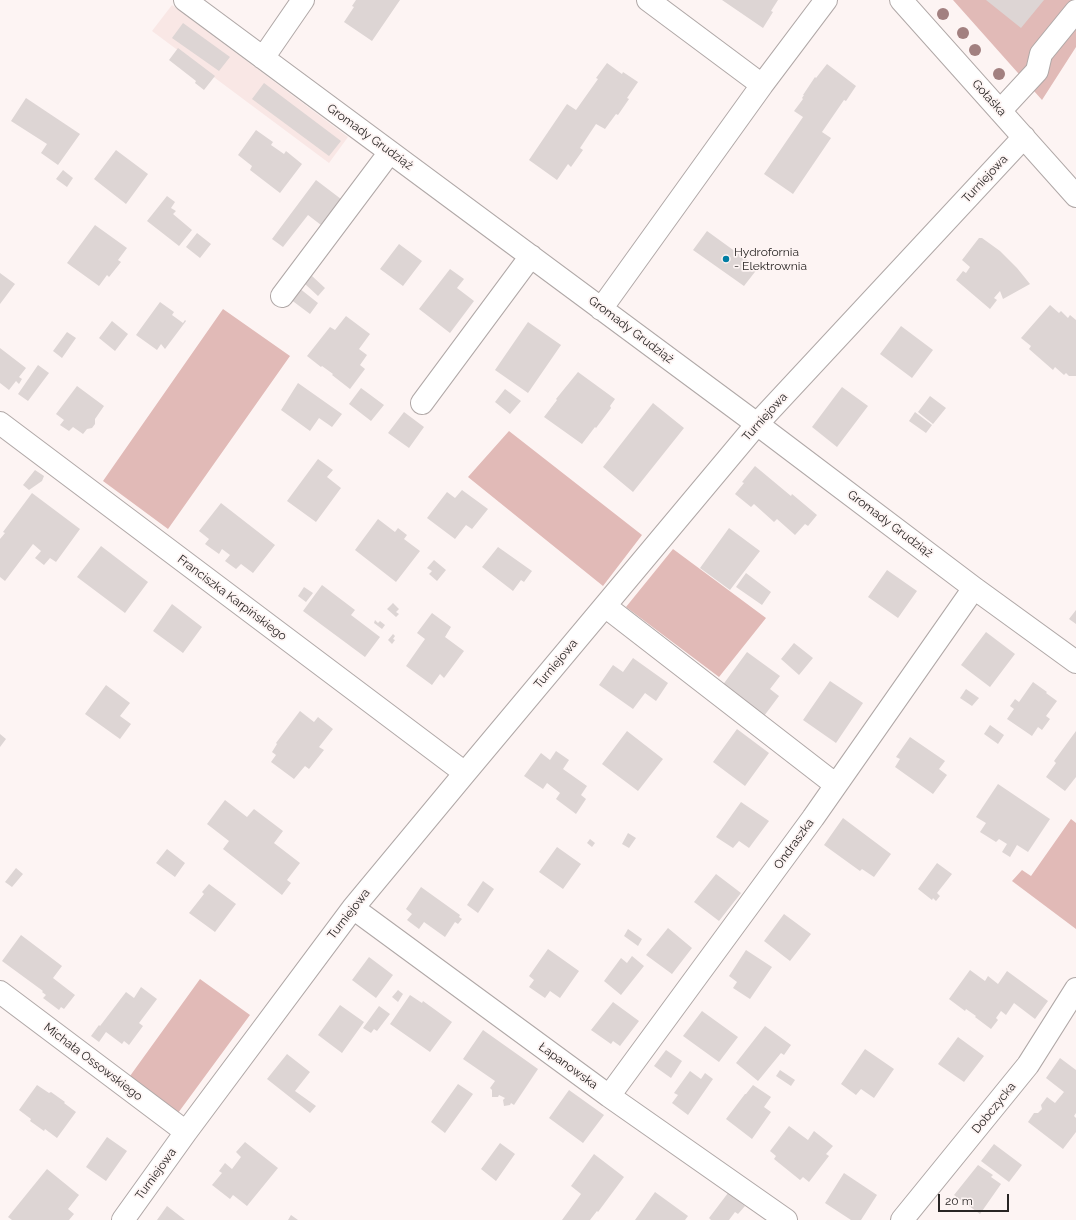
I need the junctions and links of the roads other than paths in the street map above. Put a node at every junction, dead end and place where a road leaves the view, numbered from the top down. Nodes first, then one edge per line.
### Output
1 (185, 0) edge
2 (303, 0) edge
3 (648, 0) edge
4 (826, 0) edge
5 (901, 0) edge
6 (1076, 11) edge
7 (263, 58) junction
8 (762, 84) junction
9 (1000, 111) junction
10 (1024, 137) junction
11 (390, 152) junction
12 (1076, 196) edge
13 (531, 256) junction
14 (282, 296) dead end
15 (601, 309) junction
16 (422, 403) dead end
17 (0, 423) edge
18 (757, 424) junction
19 (974, 588) junction
20 (605, 606) junction
21 (1076, 662) edge
22 (465, 773) junction
23 (836, 785) junction
24 (353, 908) junction
25 (1076, 988) edge
26 (0, 992) edge
27 (609, 1096) junction
28 (186, 1132) junction
29 (122, 1220) edge
30 (786, 1220) edge
31 (902, 1220) edge

1 - 7 street, Gromady Grudziąż
2 - 7 street
3 - 8 street
4 - 8 street
5 - 9 street, Gołaśka
6 - 9 street
7 - 11 street, Gromady Grudziąż
8 - 15 street
9 - 10 street, Gołaśka
10 - 12 street, Gołaśka
10 - 18 street, Turniejowa
11 - 13 street, Gromady Grudziąż
11 - 14 street
13 - 15 street, Gromady Grudziąż
13 - 16 street
15 - 18 street, Gromady Grudziąż
17 - 22 street, Franciszka Karpińskiego
18 - 19 street, Gromady Grudziąż
18 - 20 street, Turniejowa
19 - 21 street, Gromady Grudziąż
19 - 23 street, Ondraszka
20 - 22 street, Turniejowa
20 - 23 street
22 - 24 street, Turniejowa
23 - 27 street, Ondraszka
24 - 27 street, Łapanowska
24 - 28 street, Turniejowa
25 - 31 street, Dobczycka
26 - 28 street, Michała Ossowskiego
27 - 30 street, Łapanowska
28 - 29 street, Turniejowa

